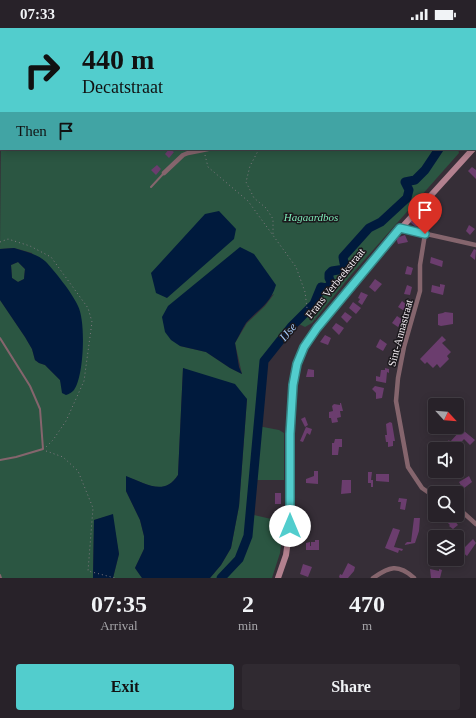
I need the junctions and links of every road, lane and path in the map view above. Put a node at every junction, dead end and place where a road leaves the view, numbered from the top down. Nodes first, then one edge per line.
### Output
1 (206, 150) edge
2 (258, 150) edge
3 (472, 150) edge
4 (164, 173) joint
5 (151, 187) dead end
6 (400, 228) junction
7 (273, 234) junction
8 (425, 234) junction
9 (0, 242) edge
10 (476, 244) edge
11 (317, 321) dead end
12 (0, 338) edge
13 (43, 449) junction
14 (0, 460) edge
15 (428, 492) edge
16 (464, 513) edge
17 (476, 524) edge
18 (0, 575) edge
19 (1, 578) edge
20 (115, 578) edge
21 (278, 578) edge
22 (373, 578) edge
23 (414, 578) edge

1 - 4 street
1 - 7 path
2 - 7 path
3 - 6 main road, Frans Verbeekstraat
4 - 5 lane
6 - 8 street
6 - 21 main road, Frans Verbeekstraat
7 - 11 path
8 - 10 street
8 - 15 street, Sint-Annastraat
9 - 13 path
12 - 13 lane
13 - 14 lane
13 - 20 path
16 - 17 street
18 - 19 lane
22 - 23 street

